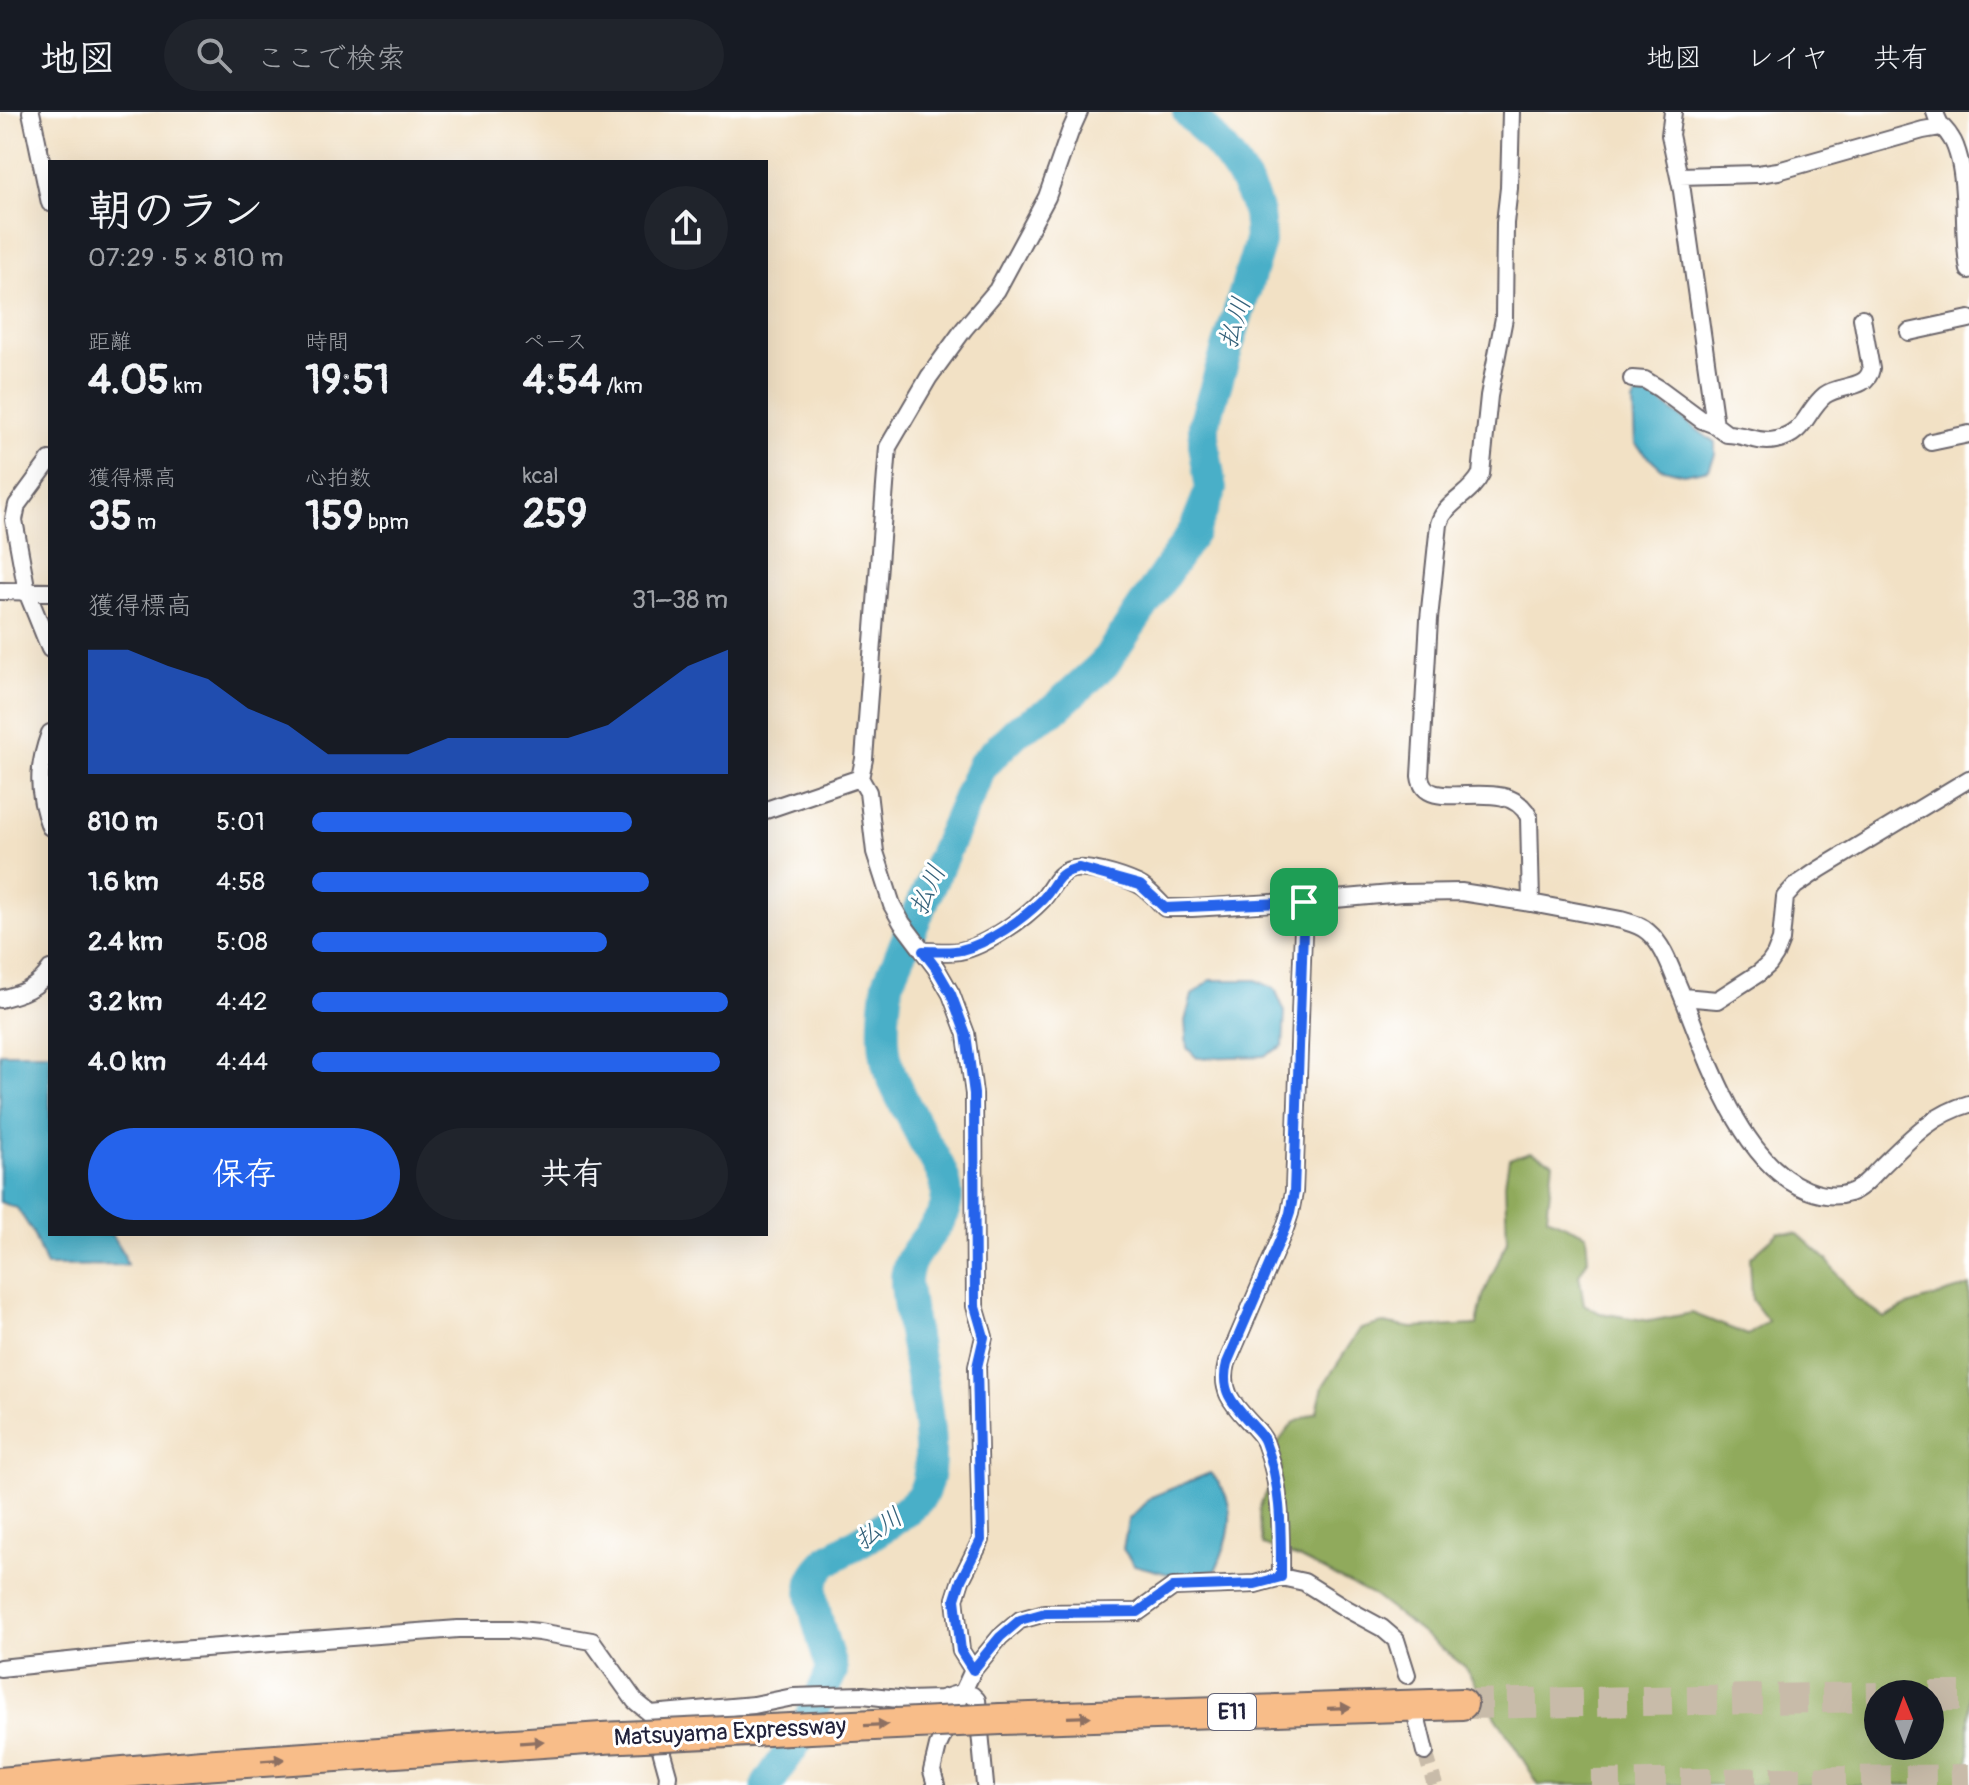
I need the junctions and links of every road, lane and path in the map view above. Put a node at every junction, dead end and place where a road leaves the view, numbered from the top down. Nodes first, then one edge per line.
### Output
1 (31, 112) edge
2 (1079, 112) edge
3 (1511, 112) edge
4 (1673, 112) edge
5 (1938, 120) edge
6 (1679, 176) junction
7 (48, 193) edge
8 (1966, 194) edge
9 (1969, 270) edge
10 (1862, 318) dead end
11 (1969, 319) edge
12 (1909, 332) dead end
13 (1632, 379) dead end
14 (1715, 425) junction
15 (1969, 434) edge
16 (1931, 442) dead end
17 (48, 463) edge
18 (0, 591) edge
19 (27, 592) junction
20 (48, 592) edge
21 (48, 644) edge
22 (48, 738) edge
23 (860, 778) junction
24 (1969, 779) edge
25 (768, 809) edge
26 (48, 822) edge
27 (1304, 902) junction
28 (1531, 903) junction
29 (923, 951) junction
30 (48, 973) edge
31 (1683, 997) junction
32 (0, 999) edge
33 (1969, 1104) edge
34 (1281, 1577) junction
35 (0, 1668) edge
36 (973, 1670) junction
37 (1407, 1675) dead end
38 (964, 1692) junction
39 (1462, 1704) tunnel mouth
40 (651, 1714) junction
41 (1417, 1719) dead end
42 (1425, 1752) tunnel mouth
43 (0, 1783) edge
44 (667, 1785) edge
45 (936, 1785) edge
46 (985, 1785) edge

1 - 7 street
2 - 23 street
3 - 28 street
4 - 6 street
5 - 6 street
5 - 8 street
6 - 14 street
8 - 9 street
10 - 14 street
11 - 12 street
13 - 14 street
15 - 16 street
17 - 19 street
18 - 19 street
19 - 20 street
19 - 21 street
22 - 26 street
23 - 25 street
23 - 29 street
24 - 31 street
27 - 28 street
27 - 29 street
27 - 34 street
28 - 31 street
29 - 36 street
30 - 32 street
31 - 33 street
34 - 36 street
34 - 37 street
35 - 40 street
36 - 38 street
38 - 40 street
38 - 45 street
38 - 46 street
43 -> 39 highway, Matsuyama Expressway / E11, bridge
40 - 44 street
41 - 42 street

